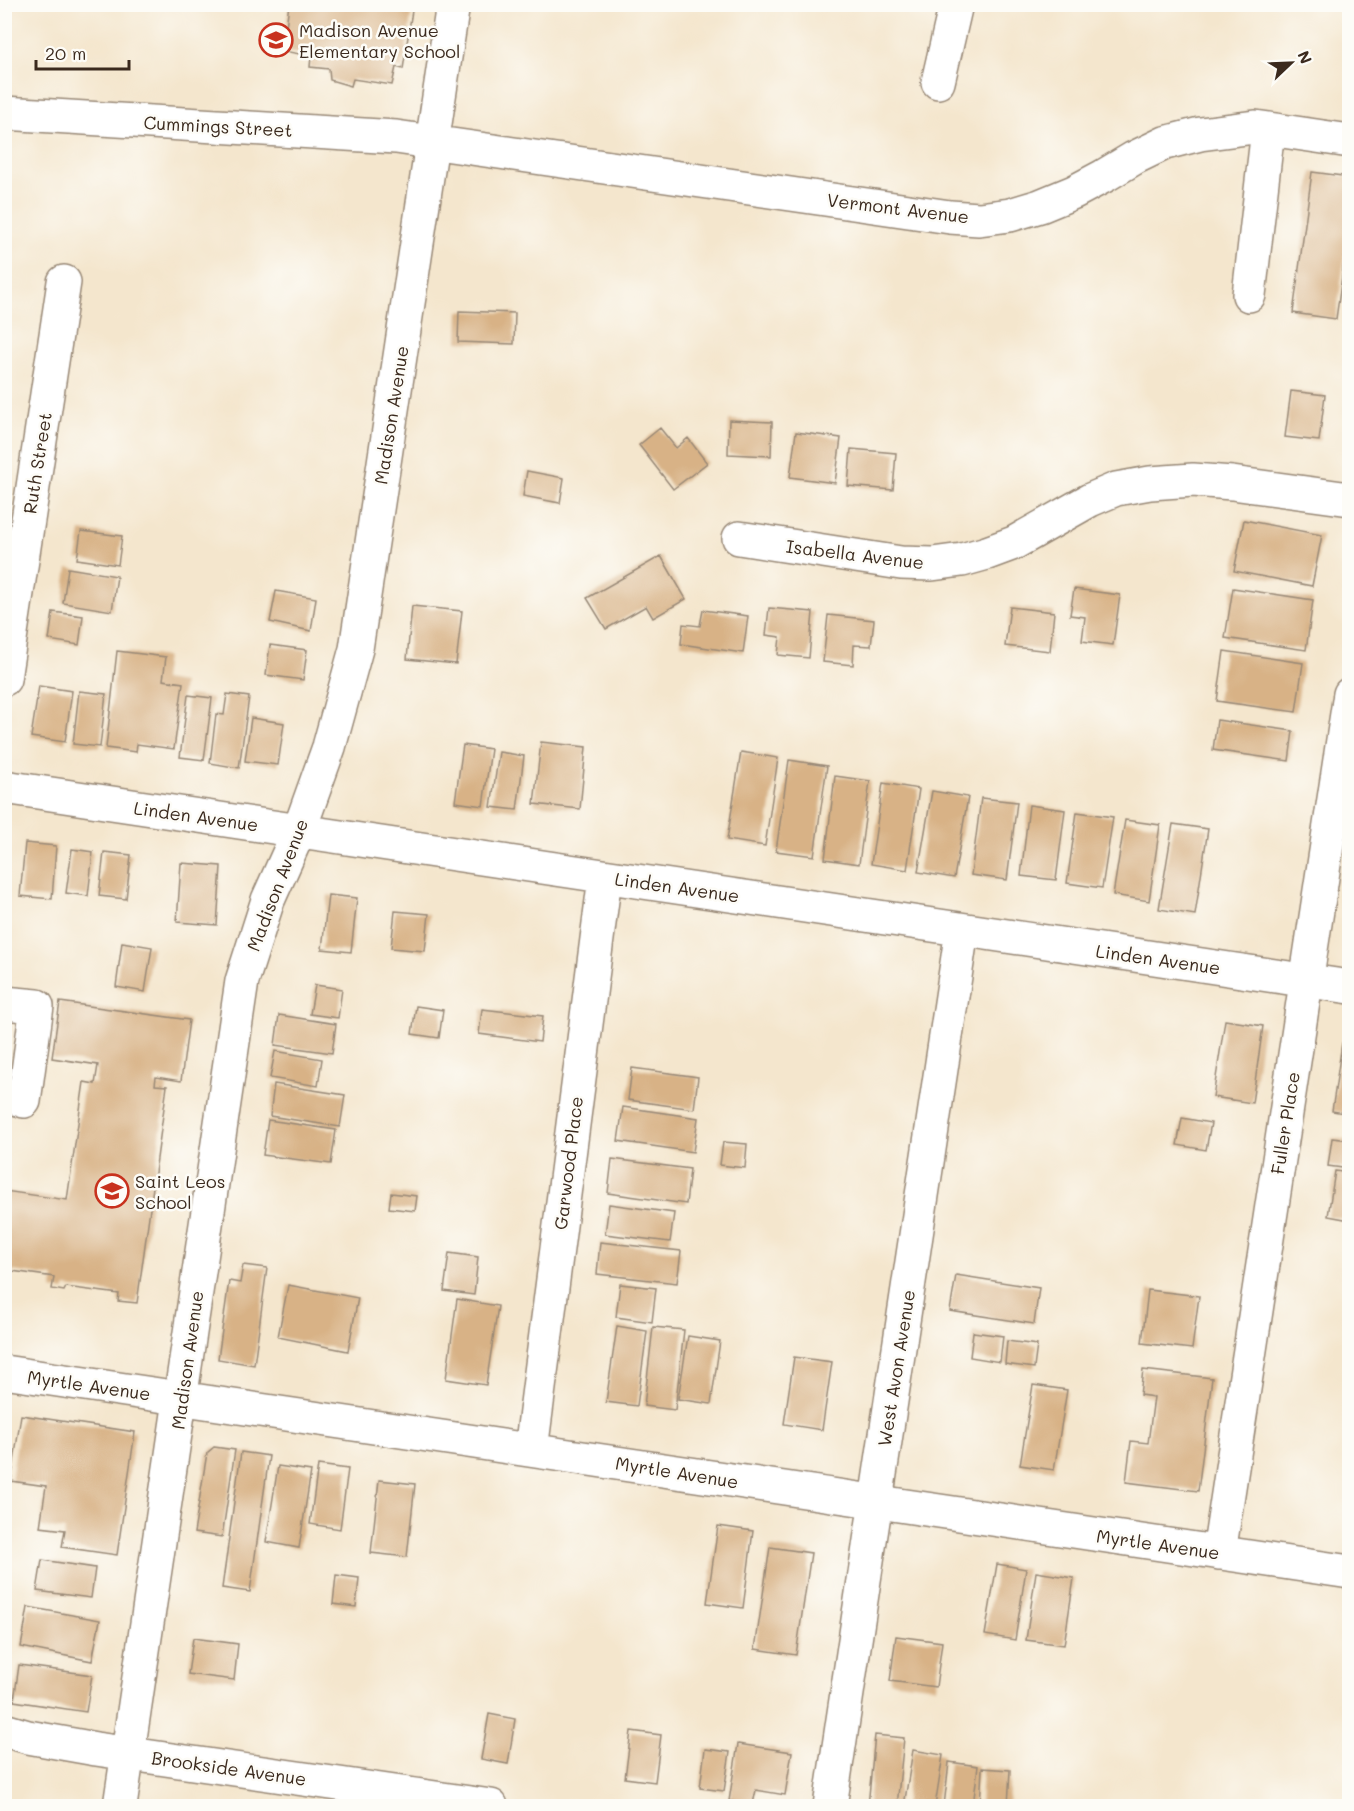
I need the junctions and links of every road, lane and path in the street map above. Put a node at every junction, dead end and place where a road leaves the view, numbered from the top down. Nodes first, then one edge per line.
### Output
1 (453, 4) edge
2 (956, 4) edge
3 (938, 82) dead end
4 (4, 113) edge
5 (1268, 129) junction
6 (432, 141) junction
7 (1350, 141) edge
8 (64, 282) dead end
9 (1249, 295) dead end
10 (1350, 499) edge
11 (739, 538) dead end
12 (4, 679) edge
13 (1350, 694) edge
14 (4, 787) edge
15 (299, 831) junction
16 (605, 877) junction
17 (962, 930) junction
18 (1306, 981) junction
19 (1350, 987) edge
20 (4, 1003) edge
21 (14, 1097) edge
22 (4, 1372) edge
23 (181, 1398) junction
24 (531, 1450) junction
25 (875, 1502) junction
26 (1219, 1553) junction
27 (1350, 1572) edge
28 (4, 1730) edge
29 (128, 1753) junction
30 (120, 1806) edge
31 (491, 1806) edge
32 (830, 1806) edge

1 - 6 street, Madison Avenue
2 - 3 street
4 - 6 street, Cummings Street
5 - 6 street, Vermont Avenue
5 - 7 street, Vermont Avenue
5 - 9 street
6 - 15 street, Madison Avenue
8 - 12 street, Ruth Street
10 - 11 street, Isabella Avenue
13 - 18 street, Fuller Place
14 - 15 street, Linden Avenue
15 - 16 street, Linden Avenue
15 - 23 street, Madison Avenue
16 - 17 street, Linden Avenue
16 - 24 street, Garwood Place
17 - 18 street, Linden Avenue
17 - 25 street, West Avon Avenue
18 - 19 street, Linden Avenue
18 - 26 street, Fuller Place
20 - 21 street
22 - 23 street, Myrtle Avenue
23 - 24 street, Myrtle Avenue
23 - 29 street, Madison Avenue
24 - 25 street, Myrtle Avenue
25 - 26 street, Myrtle Avenue
25 - 32 street, West Avon Avenue
26 - 27 street, Myrtle Avenue
28 - 29 street, Brookside Avenue
29 - 30 street, Madison Avenue
29 - 31 street, Brookside Avenue

